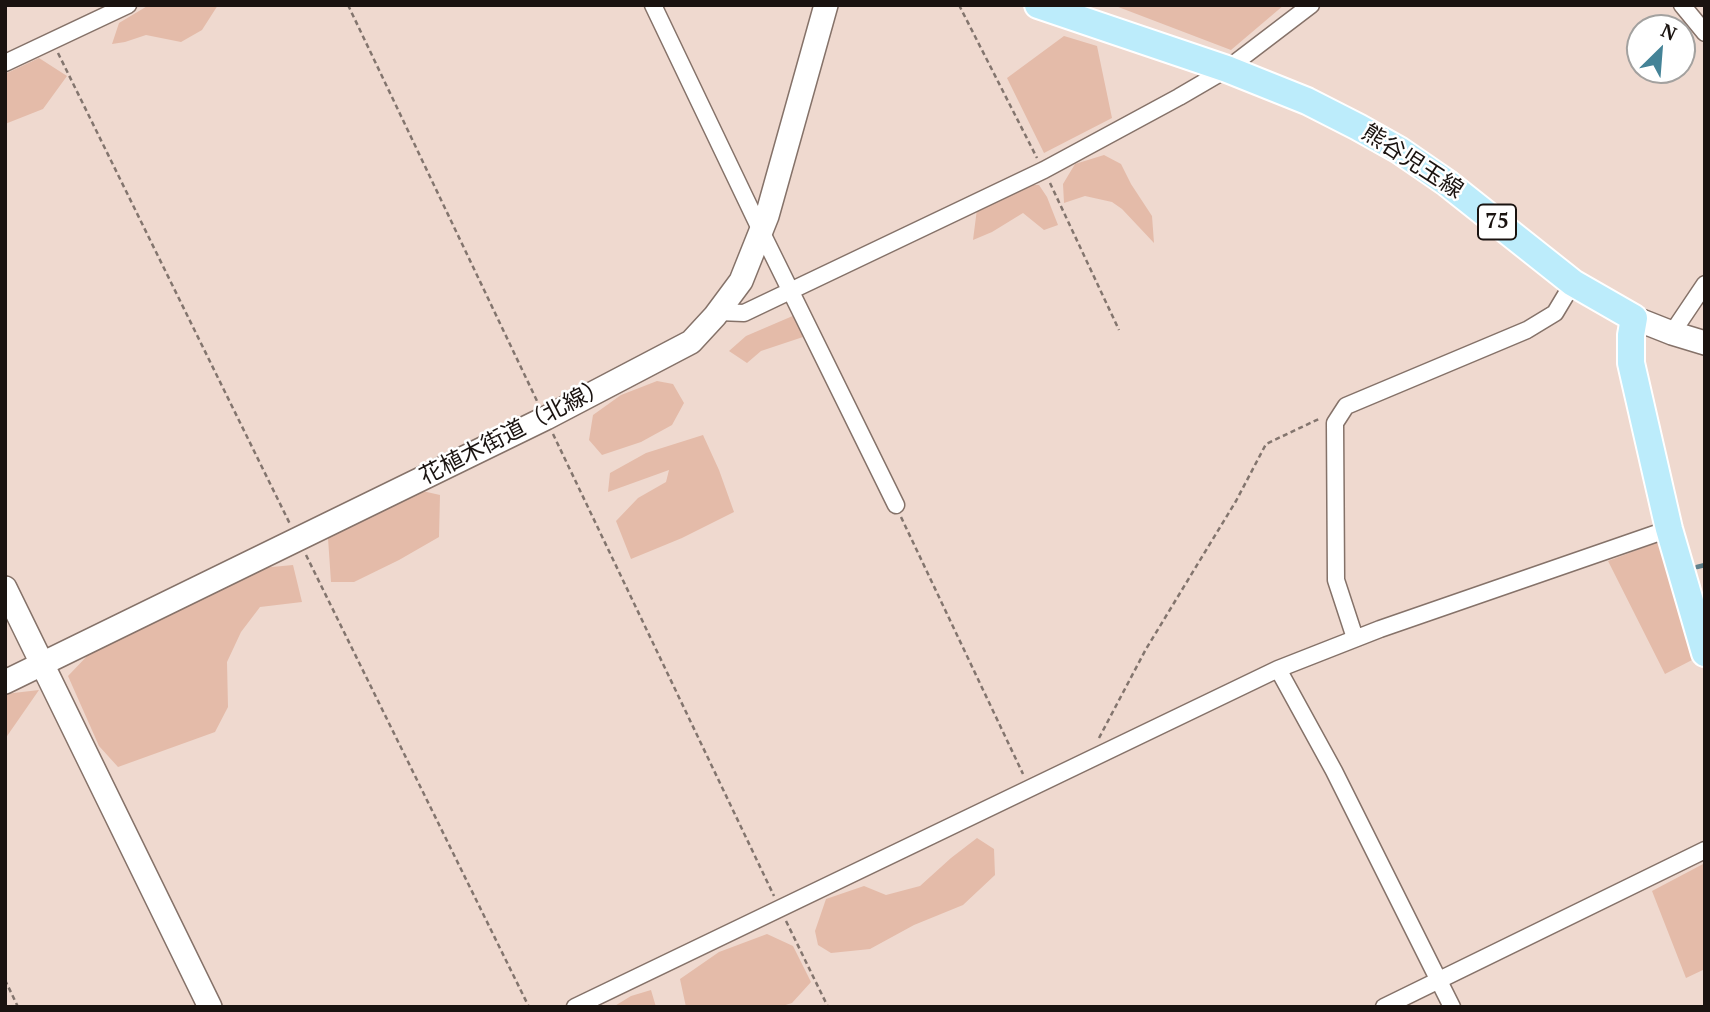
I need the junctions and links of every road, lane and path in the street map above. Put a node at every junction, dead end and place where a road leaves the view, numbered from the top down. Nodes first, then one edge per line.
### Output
1 (128, 5) edge
2 (348, 5) edge
3 (653, 5) edge
4 (826, 5) edge
5 (1038, 5) edge
6 (1311, 5) edge
7 (1682, 5) edge
8 (1705, 33) edge
9 (5, 63) edge
10 (1227, 69) junction
11 (761, 231) junction
12 (1573, 283) junction
13 (1705, 284) edge
14 (790, 290) junction
15 (718, 312) junction
16 (1634, 318) junction
17 (1672, 333) junction
18 (1705, 343) edge
19 (1346, 406) junction
20 (545, 418) junction
21 (895, 505) joint
22 (1669, 528) junction
23 (5, 588) edge
24 (1355, 639) junction
25 (1705, 653) edge
26 (42, 664) junction
27 (1278, 668) junction
28 (5, 682) edge
29 (1087, 760) junction
30 (1029, 787) junction
31 (1705, 850) edge
32 (780, 907) junction
33 (1440, 979) junction
34 (5, 980) edge
35 (18, 1007) edge
36 (210, 1007) edge
37 (575, 1007) edge
38 (828, 1007) edge
39 (1384, 1007) edge
40 (1452, 1007) edge

1 - 9 street
2 - 20 path
3 - 11 street
4 - 11 street, 花植木街道（北線）
5 - 10 main road, 熊谷児玉線 / 75
6 - 10 street
7 - 8 street
10 - 12 main road, 熊谷児玉線 / 75
10 - 14 street
11 - 14 street
11 - 15 street, 花植木街道（北線）
12 - 16 main road, 熊谷児玉線 / 75
12 - 19 street
13 - 17 street
14 - 15 street
14 - 21 street
15 - 20 street, 花植木街道（北線）
16 - 17 street
16 - 22 main road
17 - 18 street
19 - 24 street
19 - 29 path
20 - 26 street, 花植木街道（北線）
20 - 32 path
21 - 30 path
22 - 24 street
22 - 25 main road
23 - 26 street
24 - 27 street
26 - 28 street, 花植木街道（北線）
26 - 36 street
27 - 29 street
27 - 33 street
29 - 30 street
30 - 32 street
31 - 33 street
32 - 37 street
32 - 38 path
33 - 39 street
33 - 40 street
34 - 35 path

